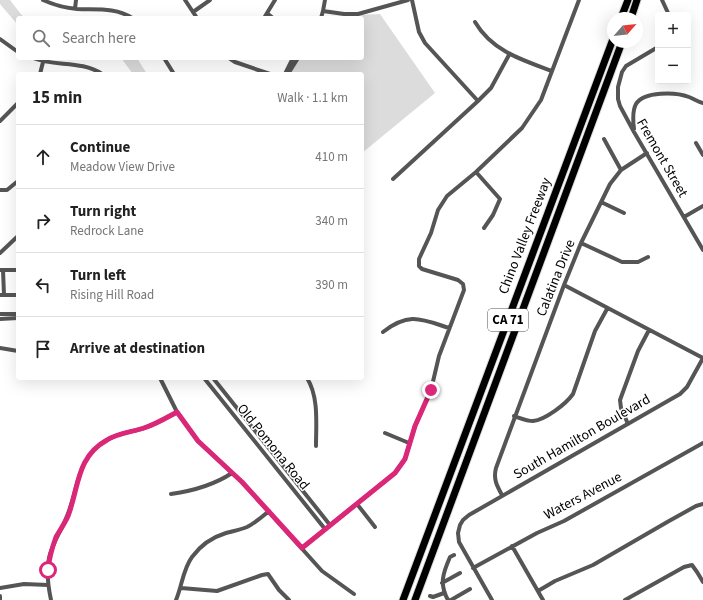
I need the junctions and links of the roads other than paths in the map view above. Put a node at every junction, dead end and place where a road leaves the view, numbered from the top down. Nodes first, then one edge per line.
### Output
1 (43, 0) edge
2 (76, 0) edge
3 (185, 0) edge
4 (210, 0) edge
5 (275, 0) edge
6 (325, 0) edge
7 (408, 0) edge
8 (412, 0) edge
9 (579, 0) edge
10 (628, 0) edge
11 (637, 0) edge
12 (662, 0) edge
13 (75, 8) junction
14 (324, 11) junction
15 (193, 12) junction
16 (623, 12) edge
17 (633, 12) edge
18 (668, 12) edge
19 (268, 14) joint
20 (127, 16) edge
21 (196, 16) edge
22 (270, 16) edge
23 (322, 16) edge
24 (475, 22) dead end
25 (0, 39) edge
26 (610, 48) edge
27 (620, 48) edge
28 (656, 48) edge
29 (16, 51) edge
30 (509, 55) junction
31 (38, 60) edge
32 (165, 60) edge
33 (236, 60) edge
34 (293, 60) edge
35 (297, 60) edge
36 (43, 62) junction
37 (552, 71) junction
38 (40, 72) edge
39 (97, 72) edge
40 (173, 72) edge
41 (265, 72) edge
42 (286, 72) edge
43 (289, 72) edge
44 (478, 101) junction
45 (703, 103) edge
46 (16, 105) edge
47 (0, 121) edge
48 (634, 132) junction
49 (604, 139) dead end
50 (696, 143) dead end
51 (647, 153) junction
52 (703, 155) edge
53 (622, 170) junction
54 (476, 172) junction
55 (393, 179) dead end
56 (16, 183) edge
57 (0, 190) edge
58 (601, 202) junction
59 (703, 206) edge
60 (624, 213) dead end
61 (684, 217) junction
62 (484, 228) dead end
63 (16, 238) edge
64 (581, 243) junction
65 (703, 250) edge
66 (0, 253) edge
67 (648, 257) dead end
68 (2, 270) edge
69 (16, 270) edge
70 (564, 285) junction
71 (2, 295) edge
72 (16, 295) edge
73 (608, 309) junction
74 (0, 314) edge
75 (16, 314) edge
76 (0, 318) edge
77 (16, 318) edge
78 (449, 328) junction
79 (649, 330) junction
80 (383, 332) dead end
81 (0, 348) edge
82 (16, 351) edge
83 (703, 358) edge
84 (161, 380) edge
85 (206, 380) edge
86 (215, 380) edge
87 (308, 380) edge
88 (177, 412) junction
89 (514, 416) junction
90 (628, 424) junction
91 (385, 433) dead end
92 (410, 443) junction
93 (703, 443) edge
94 (316, 446) dead end
95 (232, 473) junction
96 (171, 494) dead end
97 (502, 495) junction
98 (356, 504) junction
99 (703, 504) edge
100 (269, 511) junction
101 (330, 525) junction
102 (375, 527) dead end
103 (325, 529) junction
104 (512, 546) junction
105 (302, 548) junction
106 (454, 554) dead end
107 (473, 568) junction
108 (460, 573) dead end
109 (703, 582) edge
110 (442, 583) junction
111 (48, 585) junction
112 (0, 588) edge
113 (181, 588) junction
114 (470, 589) dead end
115 (538, 591) junction
116 (444, 593) junction
117 (354, 594) dead end
118 (0, 596) edge
119 (430, 596) dead end
120 (0, 600) edge
121 (51, 600) edge
122 (176, 600) edge
123 (289, 600) edge
124 (403, 600) edge
125 (414, 600) edge
126 (450, 600) edge
127 (492, 600) edge
128 (543, 600) edge
129 (625, 600) edge

1 - 13 street
2 - 13 street
3 - 15 street
4 - 15 street
5 - 19 street
6 - 14 street
7 - 14 street
8 - 44 street
9 - 37 street
10 - 16 highway
11 - 17 highway
12 - 18 street
13 - 20 street
14 - 23 street
15 - 21 street
19 - 22 street
24 - 30 street
25 - 29 street
26 - 124 highway, Chino Valley Freeway / CA 71
27 - 125 highway, Chino Valley Freeway / CA 71
28 - 48 street, Fremont Street
30 - 37 street
30 - 44 street
31 - 36 street
32 - 40 street
33 - 41 street
34 - 42 street
35 - 43 street
36 - 38 street
36 - 39 street
37 - 54 street
44 - 55 street
45 - 48 street
46 - 47 street
48 - 51 street, Fremont Street
49 - 53 street
50 - 52 street
51 - 53 street, Calatina Drive
51 - 61 street, Fremont Street
53 - 58 street, Calatina Drive
54 - 62 street
54 - 78 street
56 - 57 street
58 - 60 street
58 - 64 street, Calatina Drive
59 - 61 street
61 - 65 street, Fremont Street
63 - 66 street
64 - 67 street
64 - 70 street, Calatina Drive
68 - 69 street
68 - 71 street
70 - 73 street
70 - 89 street, Calatina Drive
71 - 72 street
73 - 79 street
73 - 89 street
74 - 75 street
76 - 77 street
78 - 80 street
78 - 92 street
79 - 83 street
79 - 90 street
81 - 82 street
83 - 90 street, South Hamilton Boulevard
84 - 88 street
85 - 103 street, Old Pomona Road
86 - 101 street, Old Pomona Road
87 - 94 street
88 - 95 street
88 - 111 street
89 - 97 street, Calatina Drive
90 - 97 street, South Hamilton Boulevard
91 - 92 street
92 - 98 street
93 - 104 street, Waters Avenue
95 - 96 street
95 - 100 street
97 - 107 street, South Hamilton Boulevard
98 - 101 street
98 - 102 street
99 - 115 street
100 - 105 street
100 - 113 street
101 - 103 street
103 - 105 street
104 - 107 street, Waters Avenue
104 - 115 street
105 - 117 street
106 - 110 street
107 - 127 street
108 - 110 street
109 - 129 street
110 - 116 street
111 - 112 street
111 - 121 street
113 - 122 street
113 - 123 street
114 - 126 street
115 - 128 street
116 - 119 street
116 - 126 street
118 - 120 street

